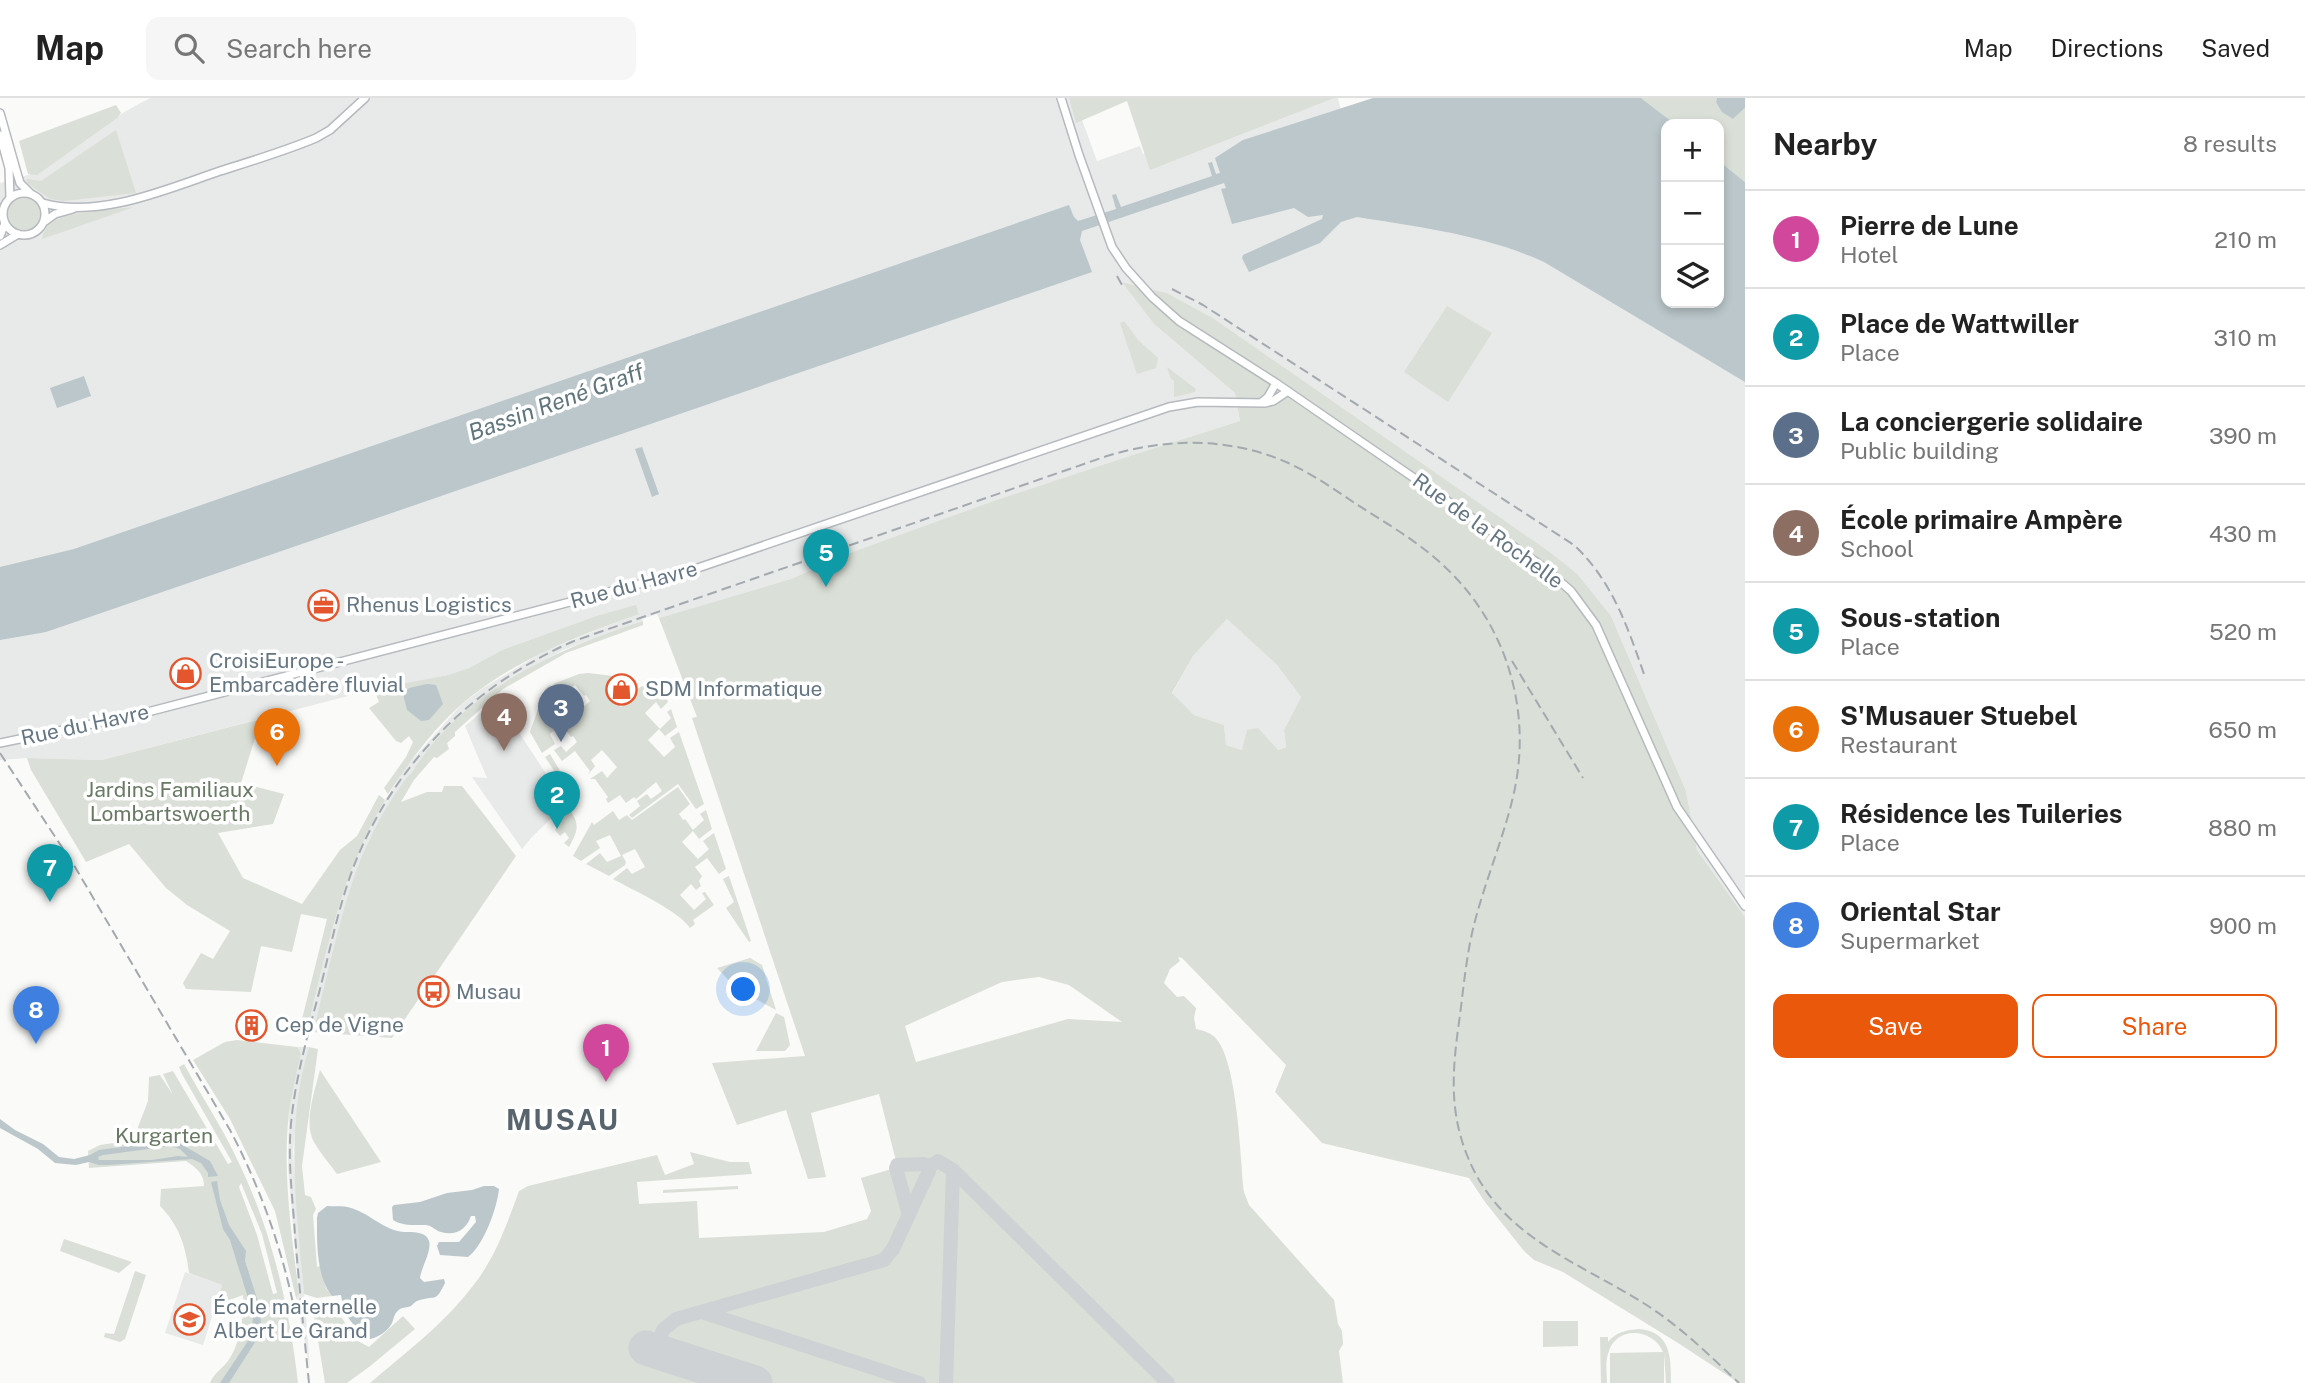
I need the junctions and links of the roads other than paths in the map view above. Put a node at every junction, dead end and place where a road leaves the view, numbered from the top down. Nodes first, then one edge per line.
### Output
1 (365, 98) edge
2 (1061, 98) edge
3 (0, 113) edge
4 (0, 135) edge
5 (31, 194) junction
6 (10, 198) junction
7 (43, 203) junction
8 (76, 207) junction
9 (44, 222) junction
10 (5, 223) junction
11 (18, 234) junction
12 (0, 236) edge
13 (0, 245) edge
14 (1276, 383) junction
15 (1289, 391) junction
16 (1258, 403) junction
17 (0, 743) edge
18 (1744, 904) edge

1 - 8 main road
2 - 14 main road, Rue de la Rochelle
3 - 5 main road
4 - 6 main road
5 - 6 main road
5 - 7 main road
6 - 10 main road
7 - 8 main road
7 - 9 main road
8 - 9 main road
9 - 11 main road
10 - 11 main road
10 - 12 main road
11 - 13 main road
14 - 15 main road, Rue de la Rochelle
14 - 16 main road
15 - 16 main road, Rue du Havre
15 - 18 main road, Rue de la Rochelle
16 - 17 main road, Rue du Havre

